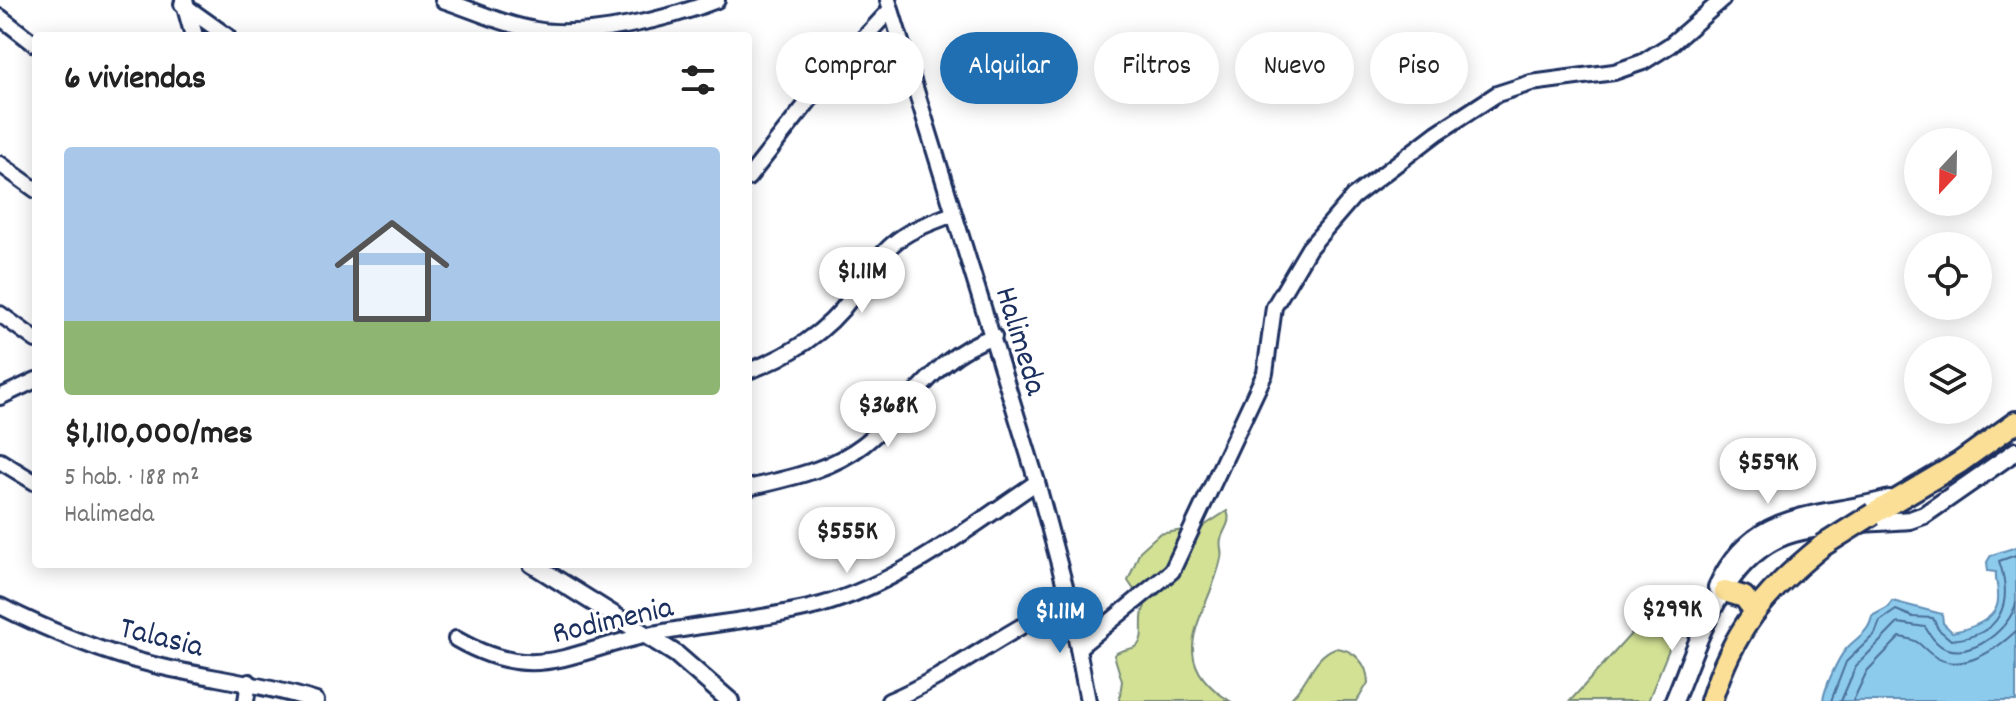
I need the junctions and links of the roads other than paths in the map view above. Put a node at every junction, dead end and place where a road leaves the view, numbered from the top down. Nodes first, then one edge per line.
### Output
1 (443, 0) edge
2 (717, 0) edge
3 (1722, 0) edge
4 (183, 3) edge
5 (890, 4) edge
6 (0, 17) edge
7 (193, 32) edge
8 (222, 32) edge
9 (561, 32) edge
10 (575, 32) edge
11 (32, 42) edge
12 (0, 164) edge
13 (752, 173) edge
14 (32, 187) edge
15 (953, 214) junction
16 (0, 314) edge
17 (994, 336) junction
18 (32, 337) edge
19 (752, 369) edge
20 (32, 382) edge
21 (0, 397) edge
22 (2016, 422) edge
23 (2016, 451) edge
24 (0, 461) edge
25 (32, 481) edge
26 (1037, 482) junction
27 (752, 487) edge
28 (1910, 493) junction
29 (538, 568) edge
30 (1725, 591) junction
31 (1069, 601) junction
32 (0, 606) edge
33 (1754, 610) junction
34 (1708, 621) junction
35 (645, 635) junction
36 (456, 639) dead end
37 (1078, 648) junction
38 (249, 682) junction
39 (246, 701) edge
40 (316, 701) edge
41 (730, 701) edge
42 (889, 701) edge
43 (1088, 701) edge
44 (1674, 701) edge
45 (1711, 701) edge

1 - 9 street
2 - 10 street
3 - 37 street
4 - 7 street
4 - 8 street
5 - 13 street
5 - 15 street, Halimeda
6 - 11 street
12 - 14 street
15 - 17 street, Halimeda
15 - 19 street
16 - 18 street
17 - 26 street, Halimeda
17 - 27 street
20 - 21 street
22 - 28 main road
23 - 30 street
24 - 25 street
26 - 31 street, Halimeda
26 - 35 street, Rodimenia
28 - 33 main road, bridge
28 - 34 street
29 - 35 street
30 - 33 main road
30 - 34 street
31 - 37 street, Halimeda
31 - 42 street
32 - 38 street, Talasia
33 - 45 main road
34 - 44 street
35 - 36 street, Rodimenia
35 - 41 street
37 - 43 street, Halimeda
38 - 39 street
38 - 40 street, Talasia

